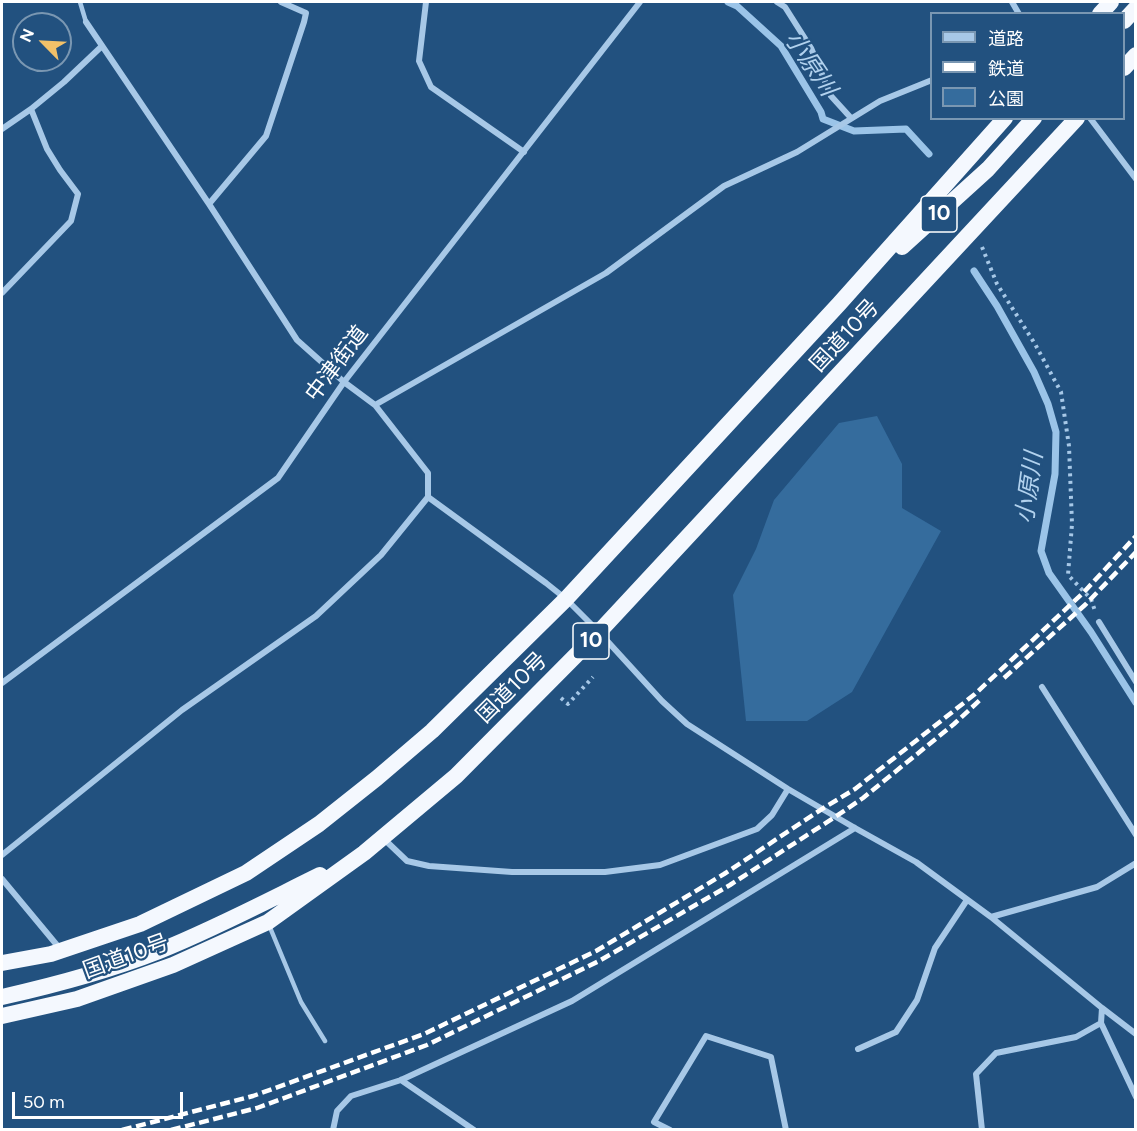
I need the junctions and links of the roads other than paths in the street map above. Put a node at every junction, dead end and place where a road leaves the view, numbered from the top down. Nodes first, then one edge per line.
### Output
1 (80, 2) edge
2 (280, 2) edge
3 (426, 2) edge
4 (640, 2) edge
5 (777, 2) edge
6 (1136, 8) edge
7 (1125, 20) edge
8 (86, 22) joint
9 (102, 46) junction
10 (1136, 55) edge
11 (1125, 67) edge
12 (930, 81) edge
13 (31, 109) junction
14 (851, 118) junction
15 (1003, 120) edge
16 (1032, 120) edge
17 (1075, 120) edge
18 (1092, 120) edge
19 (2, 129) edge
20 (524, 152) junction
21 (1136, 179) edge
22 (209, 204) junction
23 (2, 293) edge
24 (839, 304) junction
25 (344, 382) junction
26 (375, 405) junction
27 (428, 496) junction
28 (566, 599) junction
29 (1099, 622) road end
30 (599, 632) junction
31 (1136, 682) edge
32 (2, 683) edge
33 (1042, 687) dead end
34 (788, 789) junction
35 (855, 828) junction
36 (1136, 835) edge
37 (383, 837) junction
38 (364, 853) junction
39 (2, 855) edge
40 (1136, 863) edge
41 (2, 879) edge
42 (967, 900) junction
43 (991, 917) junction
44 (268, 922) junction
45 (61, 951) junction
46 (2, 963) edge
47 (2, 997) edge
48 (1102, 1008) junction
49 (2, 1016) edge
50 (1101, 1023) junction
51 (1136, 1034) edge
52 (325, 1041) dead end
53 (858, 1049) dead end
54 (401, 1080) junction
55 (1136, 1097) edge
56 (654, 1122) junction
57 (333, 1130) edge
58 (474, 1130) edge
59 (651, 1130) edge
60 (670, 1130) edge
61 (786, 1130) edge
62 (982, 1130) edge

1 - 8 lane
2 - 22 street
3 - 20 street
4 - 20 street, 中津街道
5 - 14 street
6 - 7 highway
8 - 9 street
9 - 13 street
9 - 22 street
10 - 11 highway
12 - 14 street
13 - 19 street
13 - 23 street
14 - 26 street
15 - 24 highway, 国道10号 / 10
16 - 24 highway, 国道10号 / 10
17 - 30 highway, 国道10号 / 10
18 - 21 street
20 - 25 street, 中津街道
22 - 25 street
24 - 28 highway, 国道10号 / 10
25 - 26 street
25 - 32 street, 中津街道
26 - 27 street
27 - 28 street
27 - 39 street
28 - 30 street
28 - 45 highway, 国道10号 / 10
29 - 31 street
30 - 34 street
30 - 37 highway, 国道10号 / 10
33 - 36 street
34 - 35 street
34 - 37 street
35 - 42 street
35 - 54 street
37 - 38 highway, 国道10号 / 10
38 - 44 highway, 国道10号 / 10
38 - 47 highway
40 - 43 street
41 - 45 street
42 - 43 street
42 - 53 street
43 - 48 street
44 - 49 highway, 国道10号 / 10
44 - 52 lane
45 - 46 highway, 国道10号 / 10
48 - 50 street
48 - 51 street
50 - 55 street
50 - 62 street
54 - 57 street
54 - 58 street
56 - 59 street
56 - 60 street
56 - 61 street

